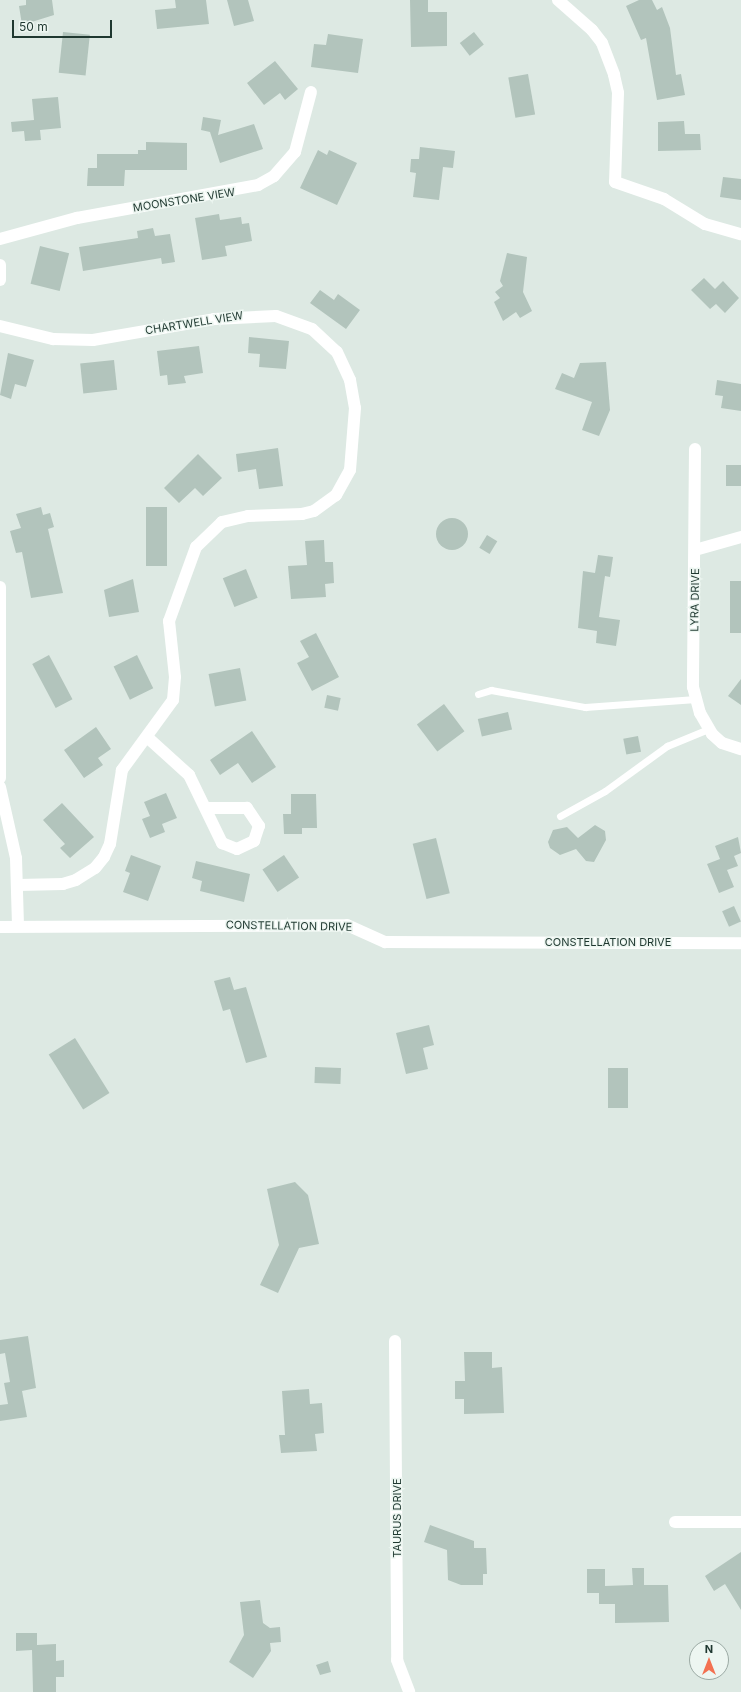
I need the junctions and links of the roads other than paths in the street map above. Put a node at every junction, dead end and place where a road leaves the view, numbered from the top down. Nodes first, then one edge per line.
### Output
1 (558, 0) edge
2 (311, 92) dead end
3 (741, 234) edge
4 (0, 239) edge
5 (0, 265) edge
6 (0, 280) edge
7 (0, 326) edge
8 (695, 449) dead end
9 (741, 537) edge
10 (695, 550) junction
11 (0, 587) edge
12 (478, 694) dead end
13 (696, 699) junction
14 (708, 729) junction
15 (147, 737) junction
16 (741, 748) edge
17 (0, 778) edge
18 (0, 787) edge
19 (207, 808) junction
20 (560, 816) dead end
21 (18, 885) junction
22 (18, 926) junction
23 (0, 927) edge
24 (741, 943) edge
25 (395, 1341) dead end
26 (675, 1522) dead end
27 (741, 1522) edge
28 (409, 1692) edge

1 - 3 street
2 - 4 street, MOONSTONE VIEW
5 - 6 street
7 - 15 street, CHARTWELL VIEW
8 - 10 street, LYRA DRIVE
9 - 10 street
10 - 13 street, LYRA DRIVE
11 - 17 street
12 - 13 lane
13 - 14 street, LYRA DRIVE
14 - 16 street, LYRA DRIVE
14 - 20 lane
15 - 19 street
15 - 21 street, CHARTWELL VIEW
18 - 21 street
19 - 19 street
21 - 22 street
22 - 23 street, CONSTELLATION DRIVE
22 - 24 street, CONSTELLATION DRIVE
25 - 28 street, TAURUS DRIVE
26 - 27 street

